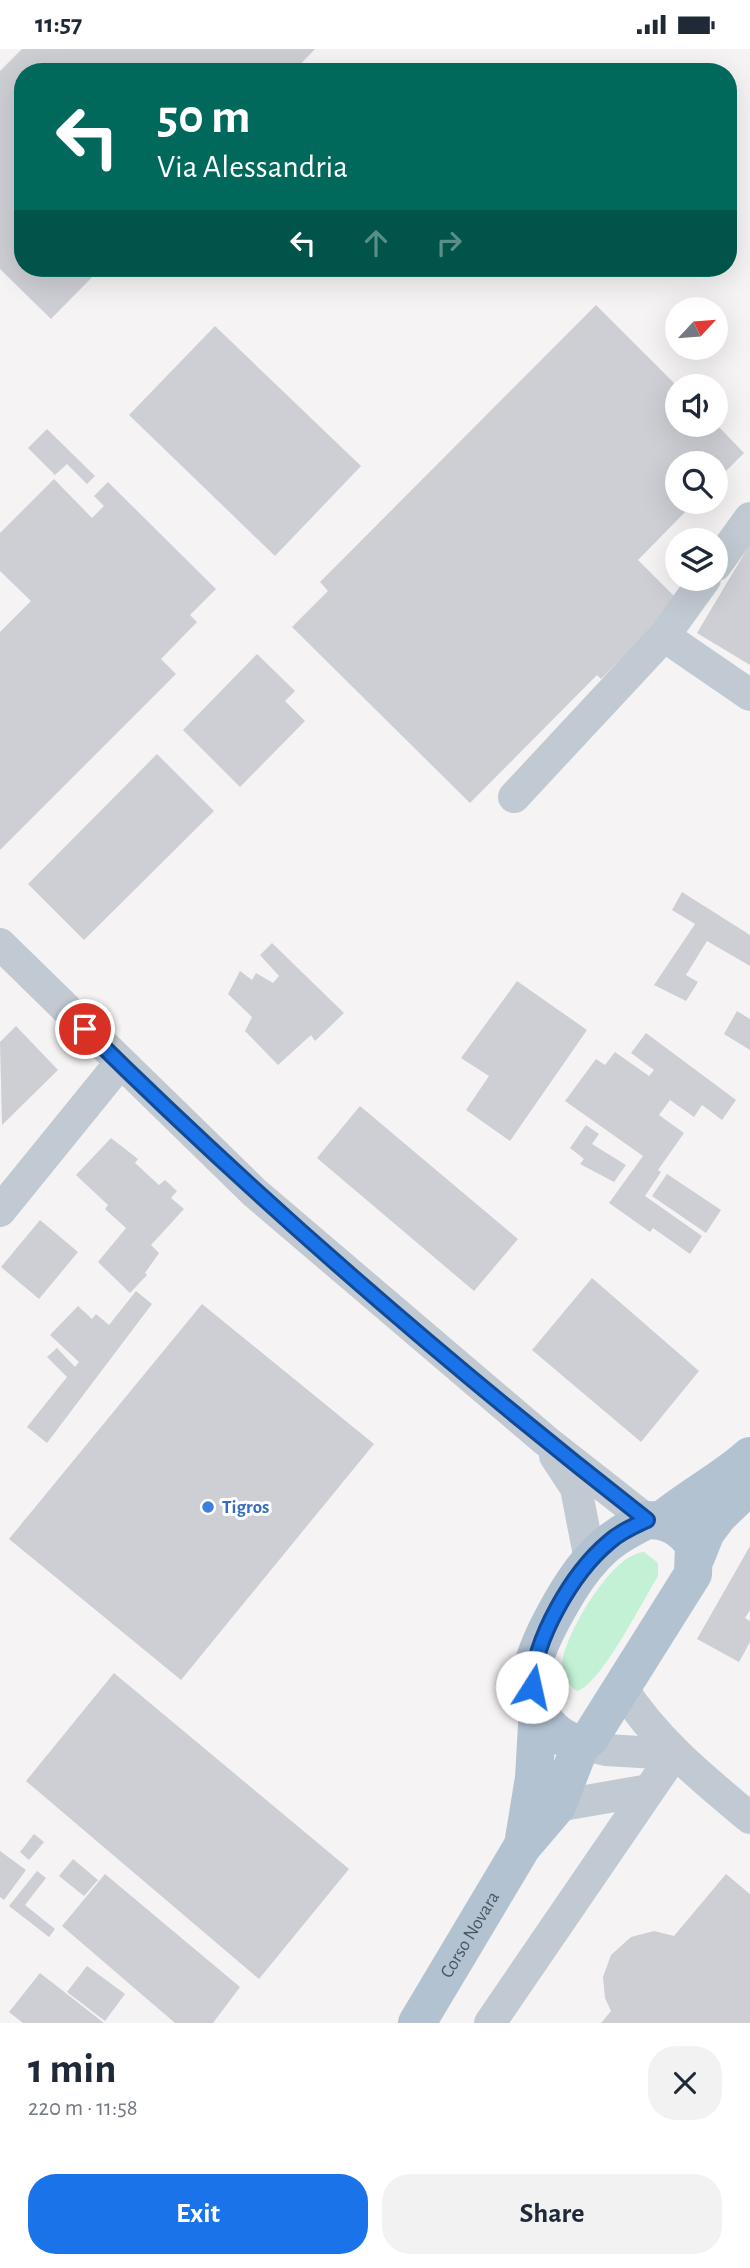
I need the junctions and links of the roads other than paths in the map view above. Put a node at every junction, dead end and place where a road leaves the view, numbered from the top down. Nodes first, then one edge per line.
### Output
1 (750, 518) edge
2 (728, 548) edge
3 (696, 591) edge
4 (664, 636) junction
5 (750, 695) edge
6 (514, 797) dead end
7 (0, 944) edge
8 (120, 1063) junction
9 (0, 1212) edge
10 (545, 1440) junction
11 (750, 1456) edge
12 (750, 1485) edge
13 (654, 1520) junction
14 (696, 1557) junction
15 (590, 1560) junction
16 (622, 1688) junction
17 (538, 1708) junction
18 (581, 1744) junction
19 (674, 1754) junction
20 (649, 1790) junction
21 (557, 1806) junction
22 (750, 1818) edge
23 (522, 1847) junction
24 (417, 2023) edge
25 (490, 2023) edge

1 - 2 street
3 - 4 street
4 - 5 street
4 - 6 street
7 - 8 street
8 - 9 street
8 - 10 street
10 - 13 street
10 - 15 street
11 - 13 main road
12 - 14 main road
13 - 14 main road
13 - 15 main road
14 - 16 main road, Corso Novara
15 - 17 main road
16 - 18 main road, Corso Novara
16 - 19 street
17 - 18 main road
17 - 23 main road, Corso Novara
18 - 19 street
18 - 21 main road, Corso Novara
19 - 20 street
19 - 22 street
20 - 21 street
20 - 25 street
21 - 23 main road, Corso Novara
23 - 24 main road, Corso Novara

